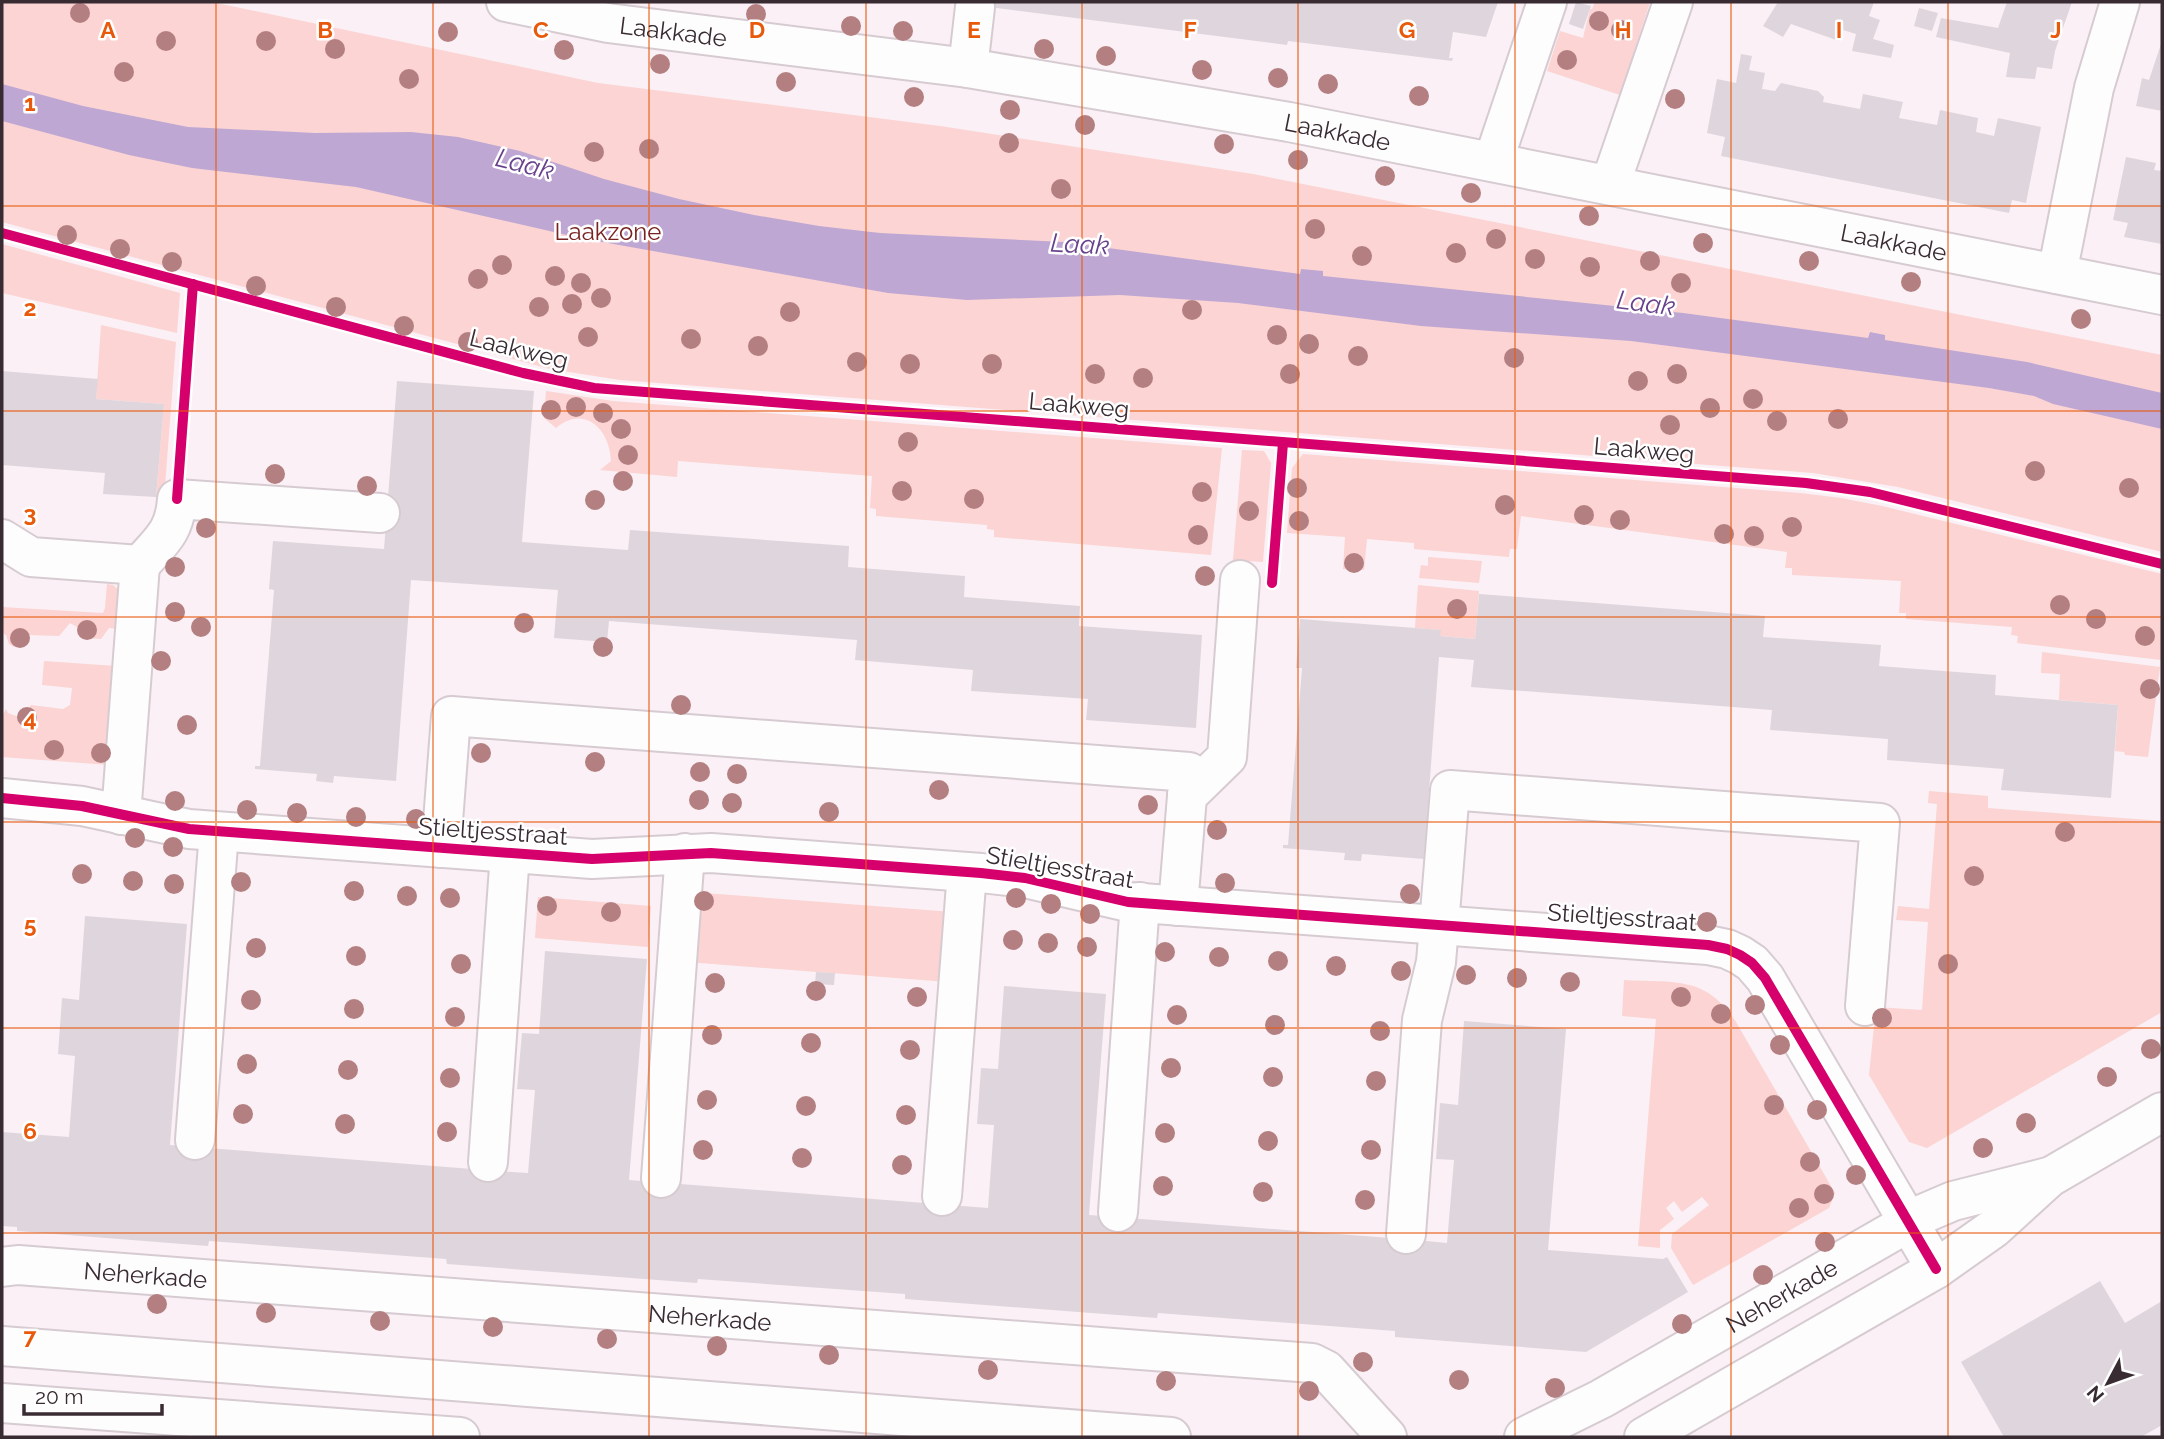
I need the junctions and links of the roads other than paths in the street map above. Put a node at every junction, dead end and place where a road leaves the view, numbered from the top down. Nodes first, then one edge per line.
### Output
1 (506, 2) edge
2 (1547, 2) edge
3 (1673, 2) edge
4 (2120, 2) edge
5 (975, 6) dead end
6 (611, 12) edge
7 (968, 68) junction
8 (1493, 162) junction
9 (1610, 185) junction
10 (2057, 274) junction
11 (2162, 295) edge
12 (380, 513) dead end
13 (2, 539) edge
14 (140, 565) junction
15 (1240, 580) dead end
16 (1187, 796) junction
17 (2, 798) edge
18 (121, 815) junction
19 (219, 832) junction
20 (441, 848) junction
21 (510, 853) junction
22 (685, 853) junction
23 (967, 872) junction
24 (1140, 902) junction
25 (1178, 905) junction
26 (1439, 925) junction
27 (1865, 1006) dead end
28 (2162, 1112) edge
29 (195, 1140) dead end
30 (488, 1163) dead end
31 (2050, 1177) junction
32 (661, 1178) dead end
33 (942, 1196) dead end
34 (1118, 1212) dead end
35 (1908, 1222) junction
36 (1406, 1234) dead end
37 (2, 1267) edge
38 (1936, 1269) junction
39 (2, 1346) edge
40 (2, 1403) edge
41 (460, 1437) edge
42 (1171, 1437) edge
43 (1387, 1437) edge
44 (1524, 1437) edge
45 (1644, 1437) edge

1 - 6 street, Laakkade
2 - 8 street
3 - 9 street
4 - 10 street
5 - 7 street
6 - 7 street, Laakkade
7 - 8 street, Laakkade
8 - 9 street, Laakkade
9 - 10 street, Laakkade
10 - 11 street, Laakkade
12 - 14 street
13 - 14 street
14 - 18 street
15 - 16 street
16 - 20 street, Stieltjesstraat
16 - 25 street, Stieltjesstraat
17 - 18 street, Stieltjesstraat
18 - 19 street, Stieltjesstraat
19 - 20 street, Stieltjesstraat
19 - 29 street
20 - 21 street, Stieltjesstraat
21 - 22 street, Stieltjesstraat
21 - 30 street, Stieltjesstraat
22 - 23 street, Stieltjesstraat
22 - 32 street
23 - 24 street, Stieltjesstraat
23 - 33 street, Stieltjesstraat
24 - 25 street, Stieltjesstraat
24 - 34 street, Stieltjesstraat
25 - 26 street, Stieltjesstraat
26 - 27 street
26 - 35 street, Stieltjesstraat
26 - 36 street
28 - 31 street, Neherkade
31 - 35 street, Neherkade
31 - 38 street, Neherkade
35 - 38 street, Stieltjesstraat
35 - 44 street, Neherkade
37 - 43 street, Neherkade
38 - 45 street, Neherkade
39 - 42 street
40 - 41 street

